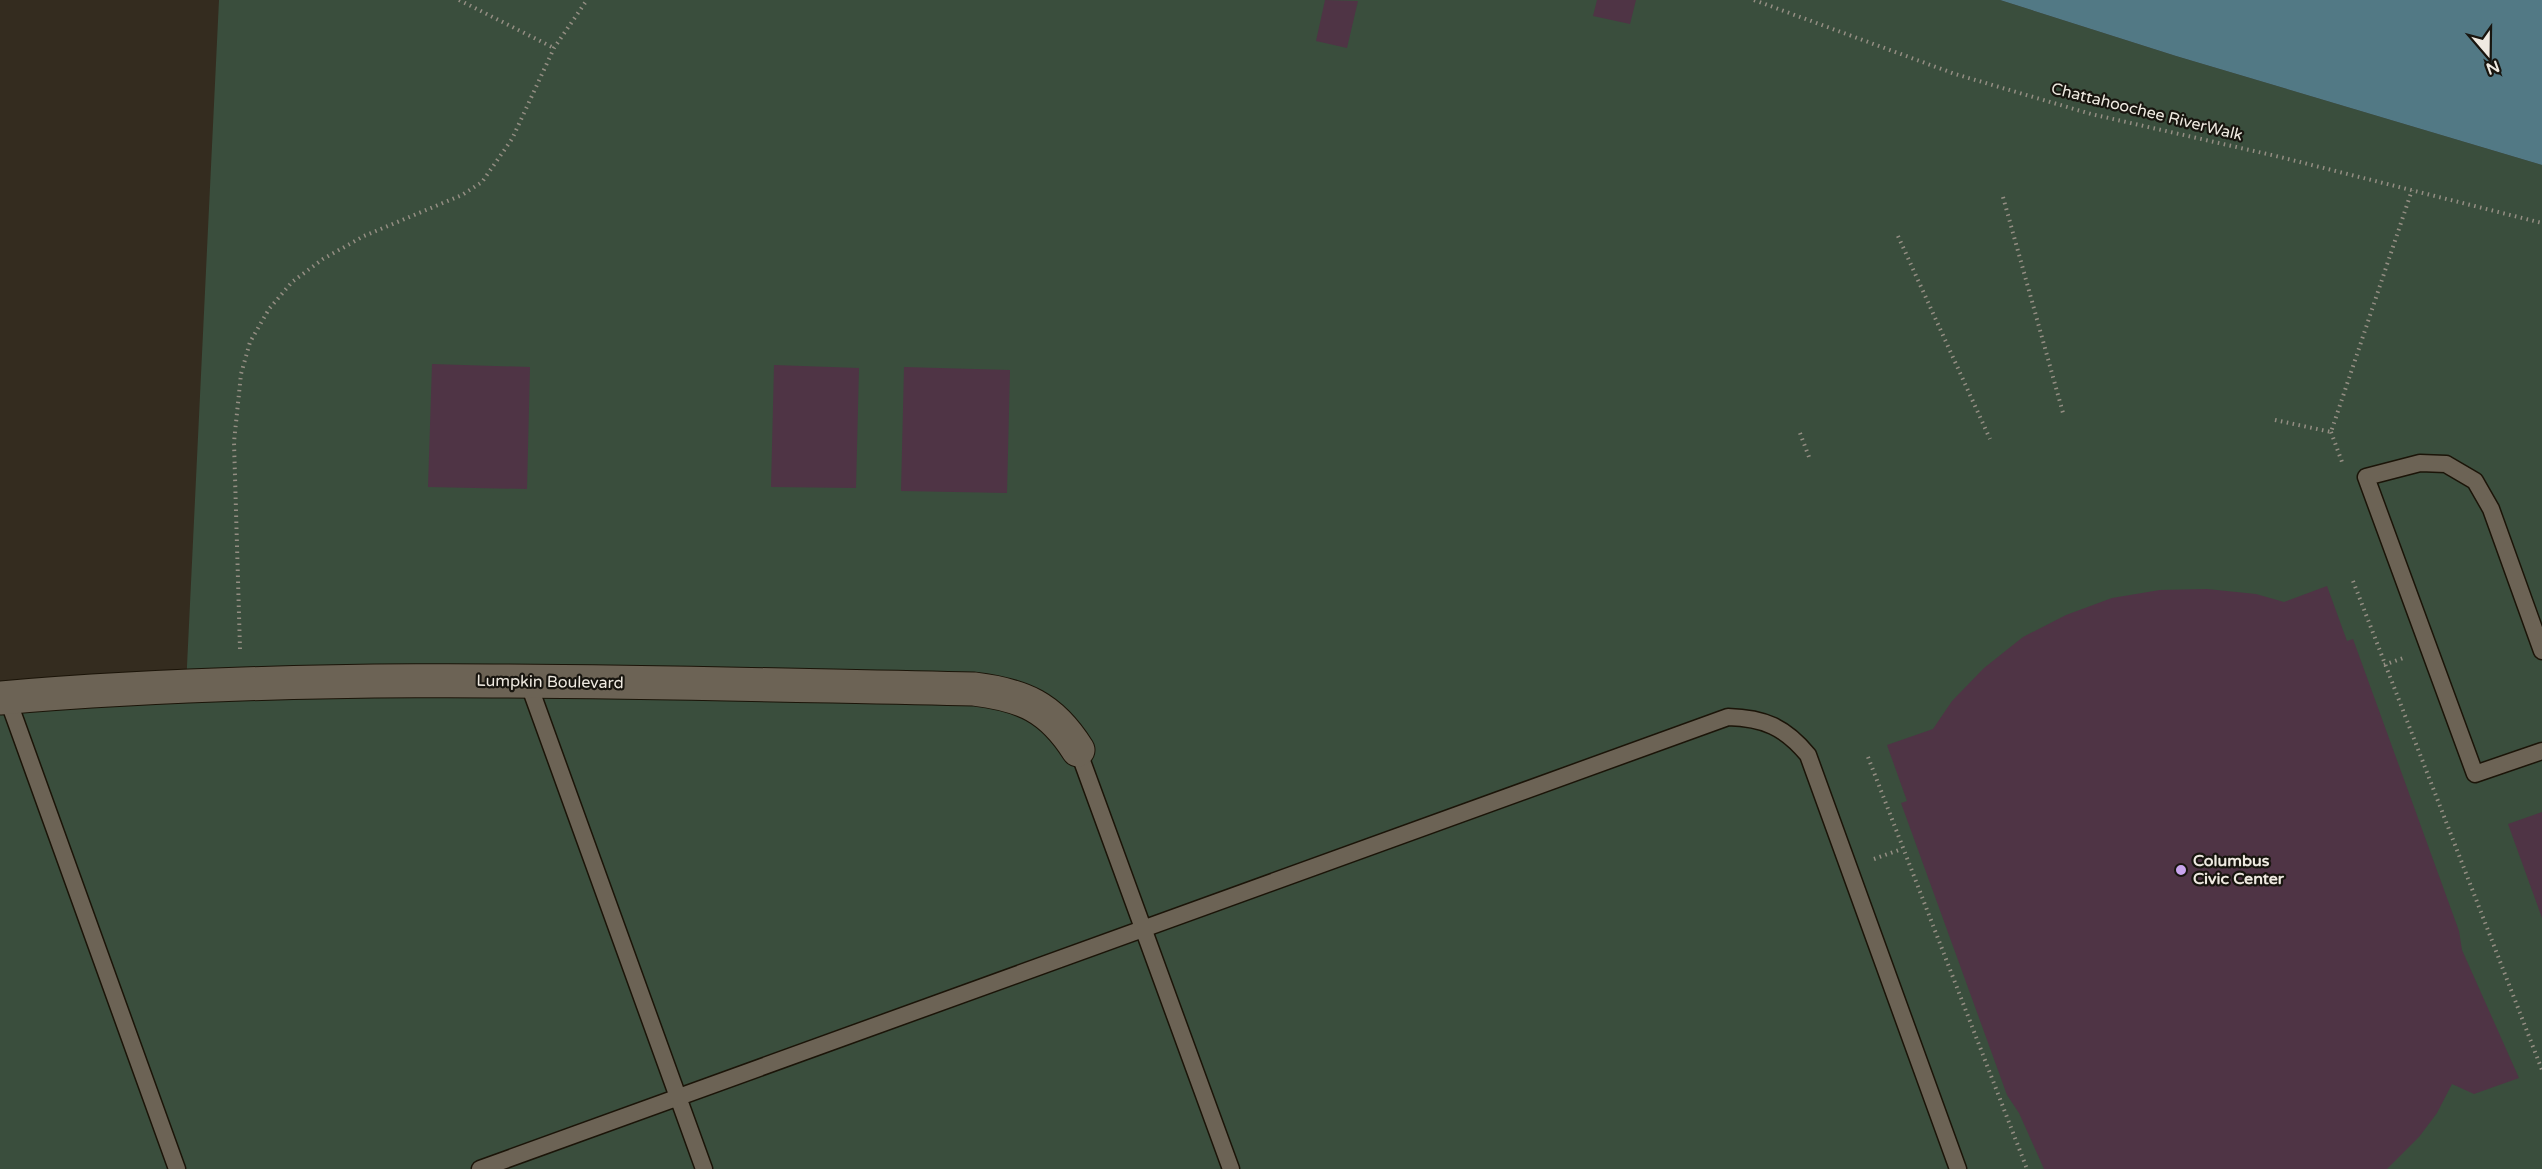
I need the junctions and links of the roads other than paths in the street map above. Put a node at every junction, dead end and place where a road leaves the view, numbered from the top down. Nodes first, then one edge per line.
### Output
1 (2542, 651) edge
2 (528, 682) junction
3 (3, 698) edge
4 (1078, 750) joint
5 (2542, 751) edge
6 (1144, 929) junction
7 (679, 1097) junction
8 (177, 1169) edge
9 (480, 1169) edge
10 (704, 1169) edge
11 (1231, 1169) edge
12 (1958, 1169) edge

1 - 5 lane
2 - 3 street, Lumpkin Boulevard
2 - 4 street, Lumpkin Boulevard
2 - 7 lane
3 - 8 lane
4 - 6 lane
6 - 7 lane
6 - 11 lane
6 - 12 lane
7 - 9 lane
7 - 10 lane

